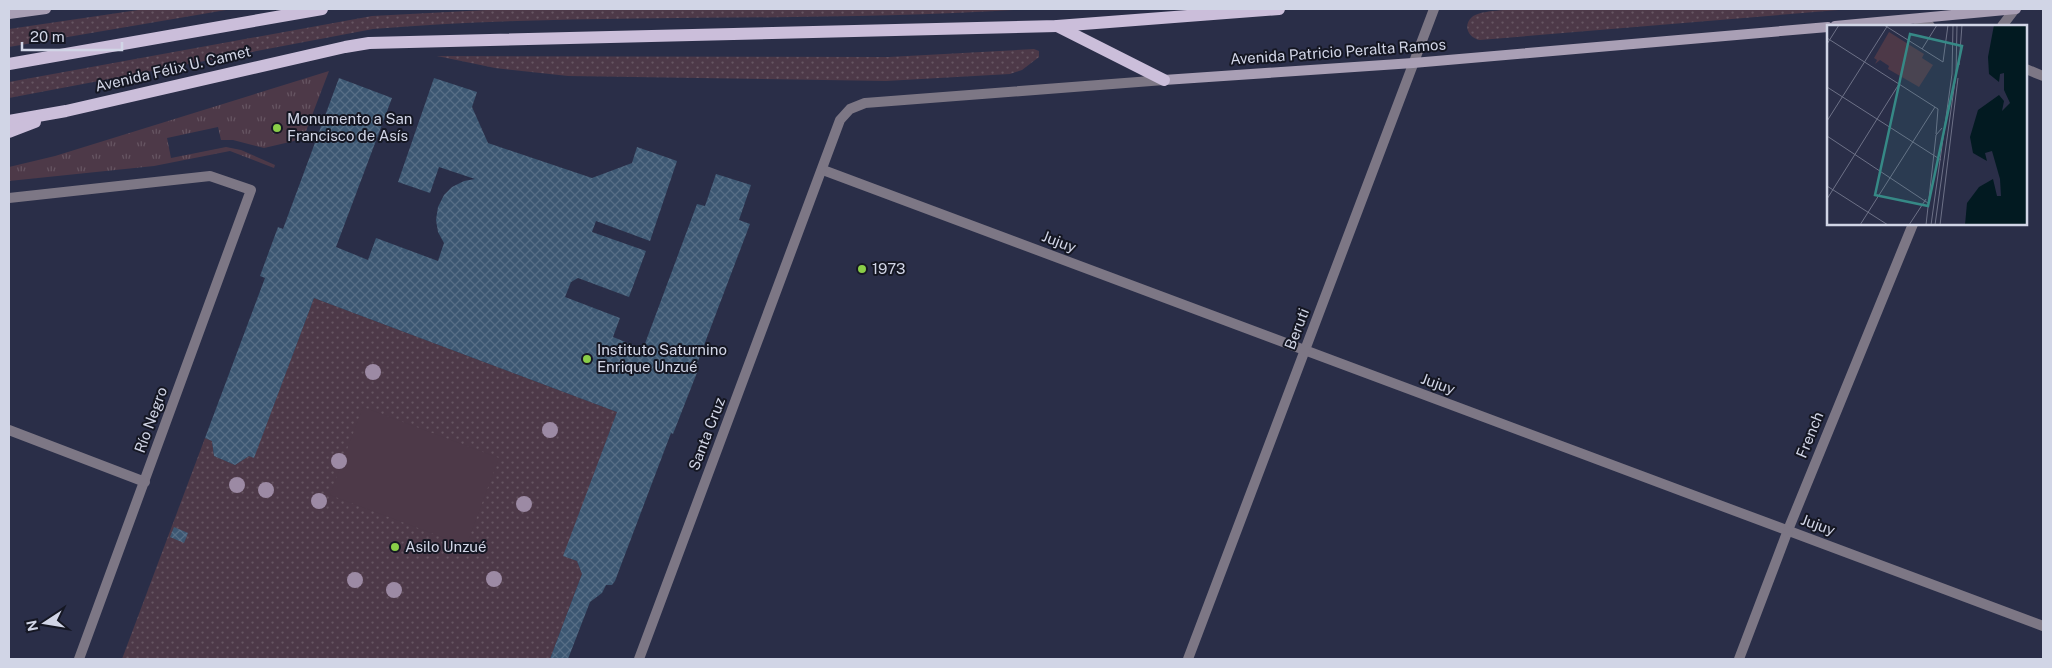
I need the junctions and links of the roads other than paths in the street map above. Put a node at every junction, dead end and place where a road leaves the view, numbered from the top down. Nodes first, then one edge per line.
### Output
1 (46, 9) edge
2 (322, 9) edge
3 (1279, 9) edge
4 (1434, 9) edge
5 (2015, 9) edge
6 (9, 14) edge
7 (1916, 19) junction
8 (1847, 25) edge
9 (1928, 25) edge
10 (2003, 25) edge
11 (1057, 26) junction
12 (1827, 27) edge
13 (1413, 63) junction
14 (9, 64) edge
15 (2027, 69) edge
16 (2043, 76) edge
17 (1164, 80) junction
18 (850, 109) joint
19 (66, 111) junction
20 (9, 121) edge
21 (9, 132) edge
22 (823, 170) junction
23 (9, 198) edge
24 (1913, 225) edge
25 (1306, 350) junction
26 (9, 430) edge
27 (145, 482) junction
28 (1788, 530) junction
29 (2043, 626) edge
30 (79, 659) edge
31 (639, 659) edge
32 (1188, 659) edge
33 (1739, 659) edge

1 - 6 main road
2 - 14 main road, Avenida Félix U. Camet
3 - 11 main road
4 - 13 street, Beruti
5 - 7 main road
5 - 10 street
7 - 8 main road
7 - 9 street
11 - 17 main road
11 - 19 main road, Avenida Félix U. Camet
12 - 13 main road, Avenida Patricio Peralta Ramos
13 - 17 main road, Avenida Patricio Peralta Ramos
13 - 25 street, Beruti
15 - 16 street
17 - 18 street, Avenida Patricio Peralta Ramos
18 - 22 street, Santa Cruz
19 - 20 main road, Avenida Félix U. Camet
19 - 21 main road
22 - 25 street, Jujuy
22 - 31 street, Santa Cruz
23 - 27 street, Río Negro
24 - 28 street, French
25 - 28 street, Jujuy
25 - 32 street, Beruti
26 - 27 street
27 - 30 street, Río Negro
28 - 29 street, Jujuy
28 - 33 street, French

